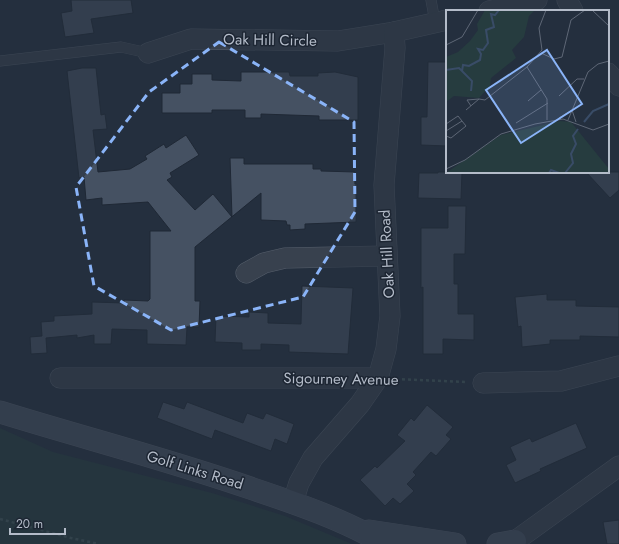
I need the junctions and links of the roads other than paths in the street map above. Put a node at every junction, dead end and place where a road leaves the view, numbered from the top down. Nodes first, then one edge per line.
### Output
1 (431, 0) edge
2 (537, 0) edge
3 (567, 0) edge
4 (493, 10) edge
5 (572, 10) edge
6 (441, 21) edge
7 (394, 32) junction
8 (148, 52) joint
9 (0, 61) edge
10 (609, 75) edge
11 (619, 86) edge
12 (386, 256) junction
13 (246, 273) dead end
14 (619, 366) edge
15 (60, 378) dead end
16 (378, 378) junction
17 (483, 383) road end
18 (0, 412) edge
19 (619, 466) edge
20 (293, 502) junction
21 (358, 529) junction
22 (510, 543) edge
23 (385, 544) edge
24 (454, 544) edge

1 - 6 lane
2 - 4 street
3 - 5 street
6 - 7 street
7 - 8 street, Oak Hill Circle
7 - 12 street, Oak Hill Road
8 - 9 lane
10 - 11 street
12 - 13 street
12 - 16 street, Oak Hill Road
14 - 17 street
15 - 16 street, Sigourney Avenue
16 - 20 street, Oak Hill Road
18 - 20 main road, Golf Links Road
19 - 22 street
20 - 21 main road, Golf Links Road
21 - 23 main road, Golf Links Road
21 - 24 main road

